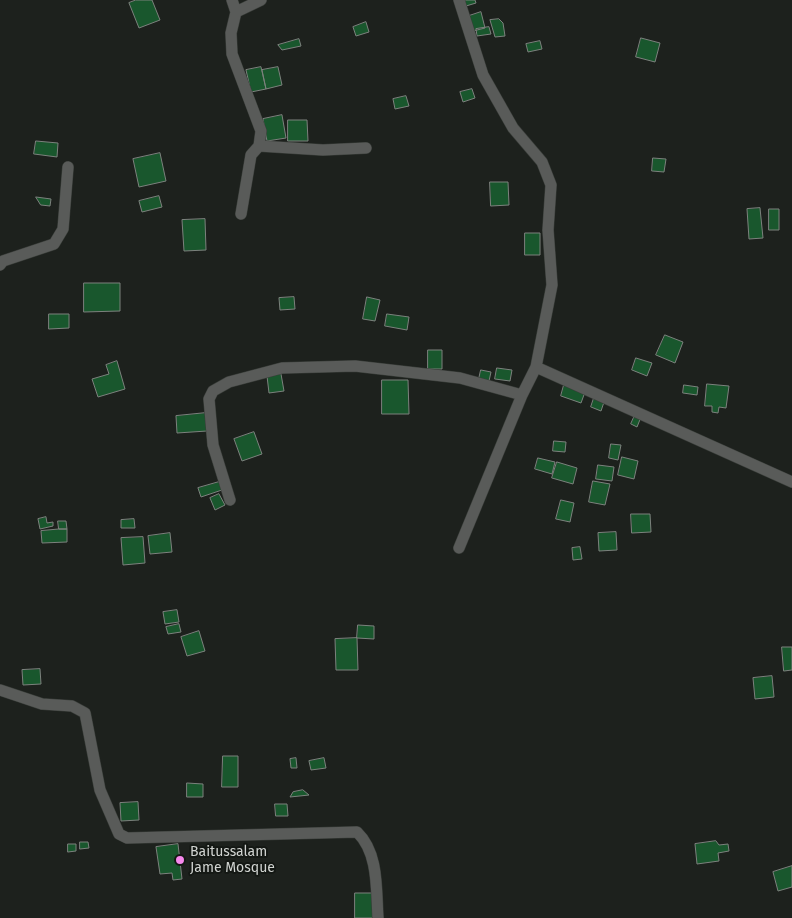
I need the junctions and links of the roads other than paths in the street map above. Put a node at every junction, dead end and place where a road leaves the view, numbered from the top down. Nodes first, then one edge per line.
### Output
1 (232, 0) edge
2 (261, 0) edge
3 (459, 0) edge
4 (236, 12) junction
5 (259, 146) junction
6 (366, 148) dead end
7 (68, 167) dead end
8 (241, 214) dead end
9 (0, 265) edge
10 (536, 367) junction
11 (522, 395) junction
12 (792, 482) edge
13 (230, 500) dead end
14 (459, 548) dead end
15 (0, 690) edge
16 (378, 918) edge

1 - 4 street
2 - 4 street
3 - 10 street
4 - 5 street
5 - 6 street
5 - 8 street
7 - 9 street
10 - 11 street
10 - 12 street
11 - 13 street
11 - 14 street
15 - 16 street

